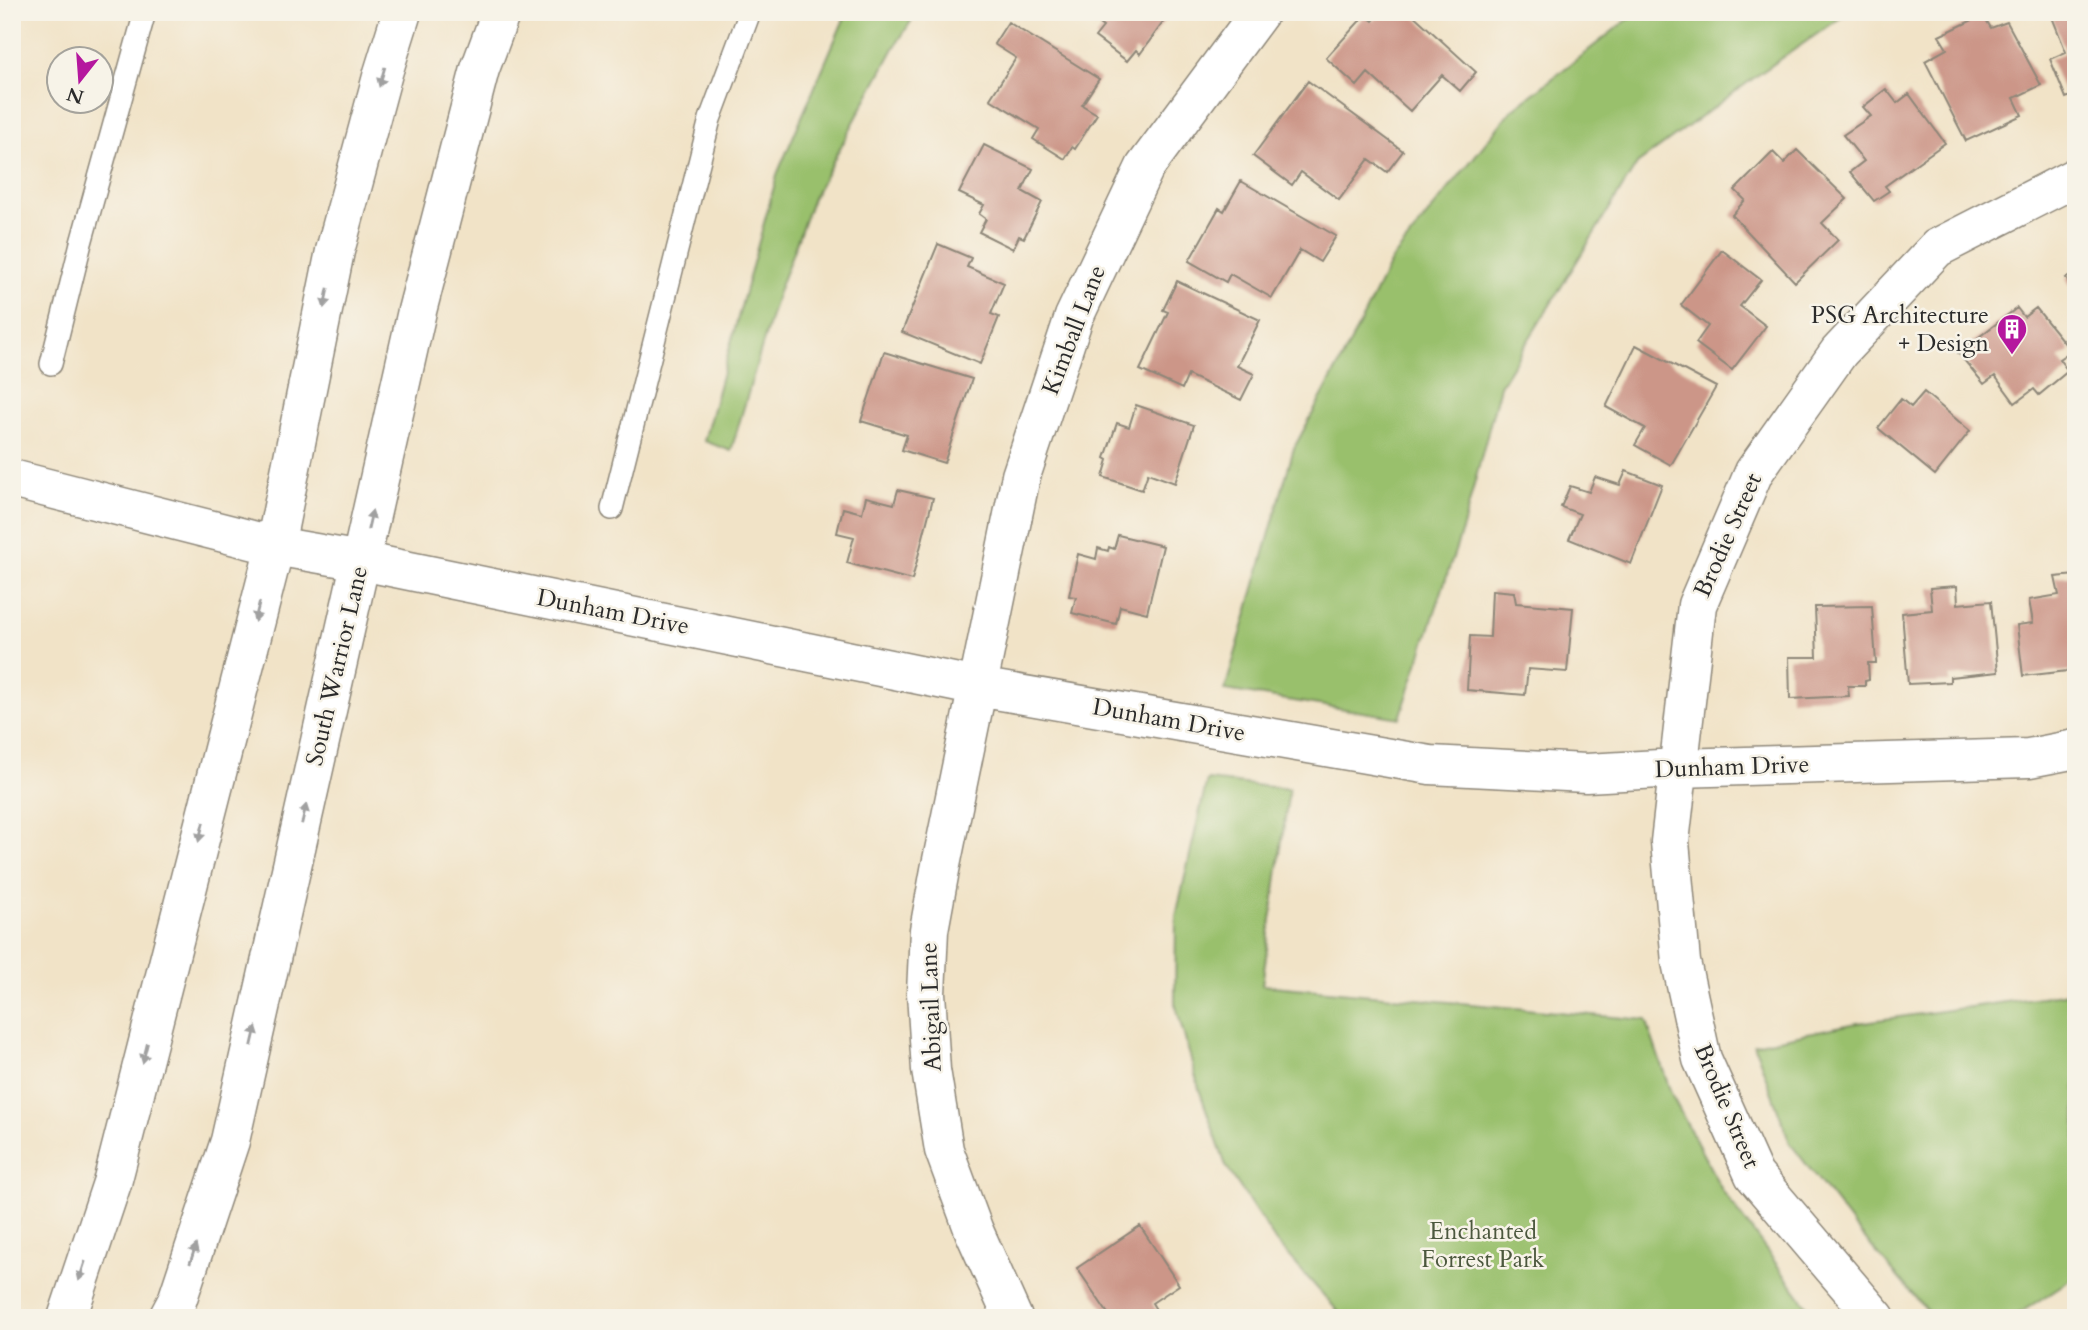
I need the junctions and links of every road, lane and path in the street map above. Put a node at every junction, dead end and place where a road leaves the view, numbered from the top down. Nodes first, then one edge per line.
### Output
1 (145, 12) edge
2 (402, 12) edge
3 (501, 12) edge
4 (750, 12) edge
5 (1260, 12) edge
6 (2076, 177) edge
7 (51, 363) dead end
8 (12, 479) edge
9 (612, 509) dead end
10 (275, 546) junction
11 (361, 561) junction
12 (978, 687) junction
13 (2076, 750) edge
14 (1678, 768) junction
15 (1008, 1316) edge
16 (67, 1318) edge
17 (168, 1318) edge
18 (1876, 1318) edge

1 - 7 lane
2 -> 10 street
11 -> 3 street, South Warrior Lane
4 - 9 lane
5 - 12 street, Kimball Lane
6 - 14 street, Brodie Street
8 - 10 street, Dunham Drive
10 - 11 street, Dunham Drive
10 -> 16 street
11 - 12 street, Dunham Drive
17 -> 11 street, South Warrior Lane
12 - 14 street, Dunham Drive
12 - 15 street, Abigail Lane
13 - 14 street, Dunham Drive
14 - 18 street, Brodie Street

